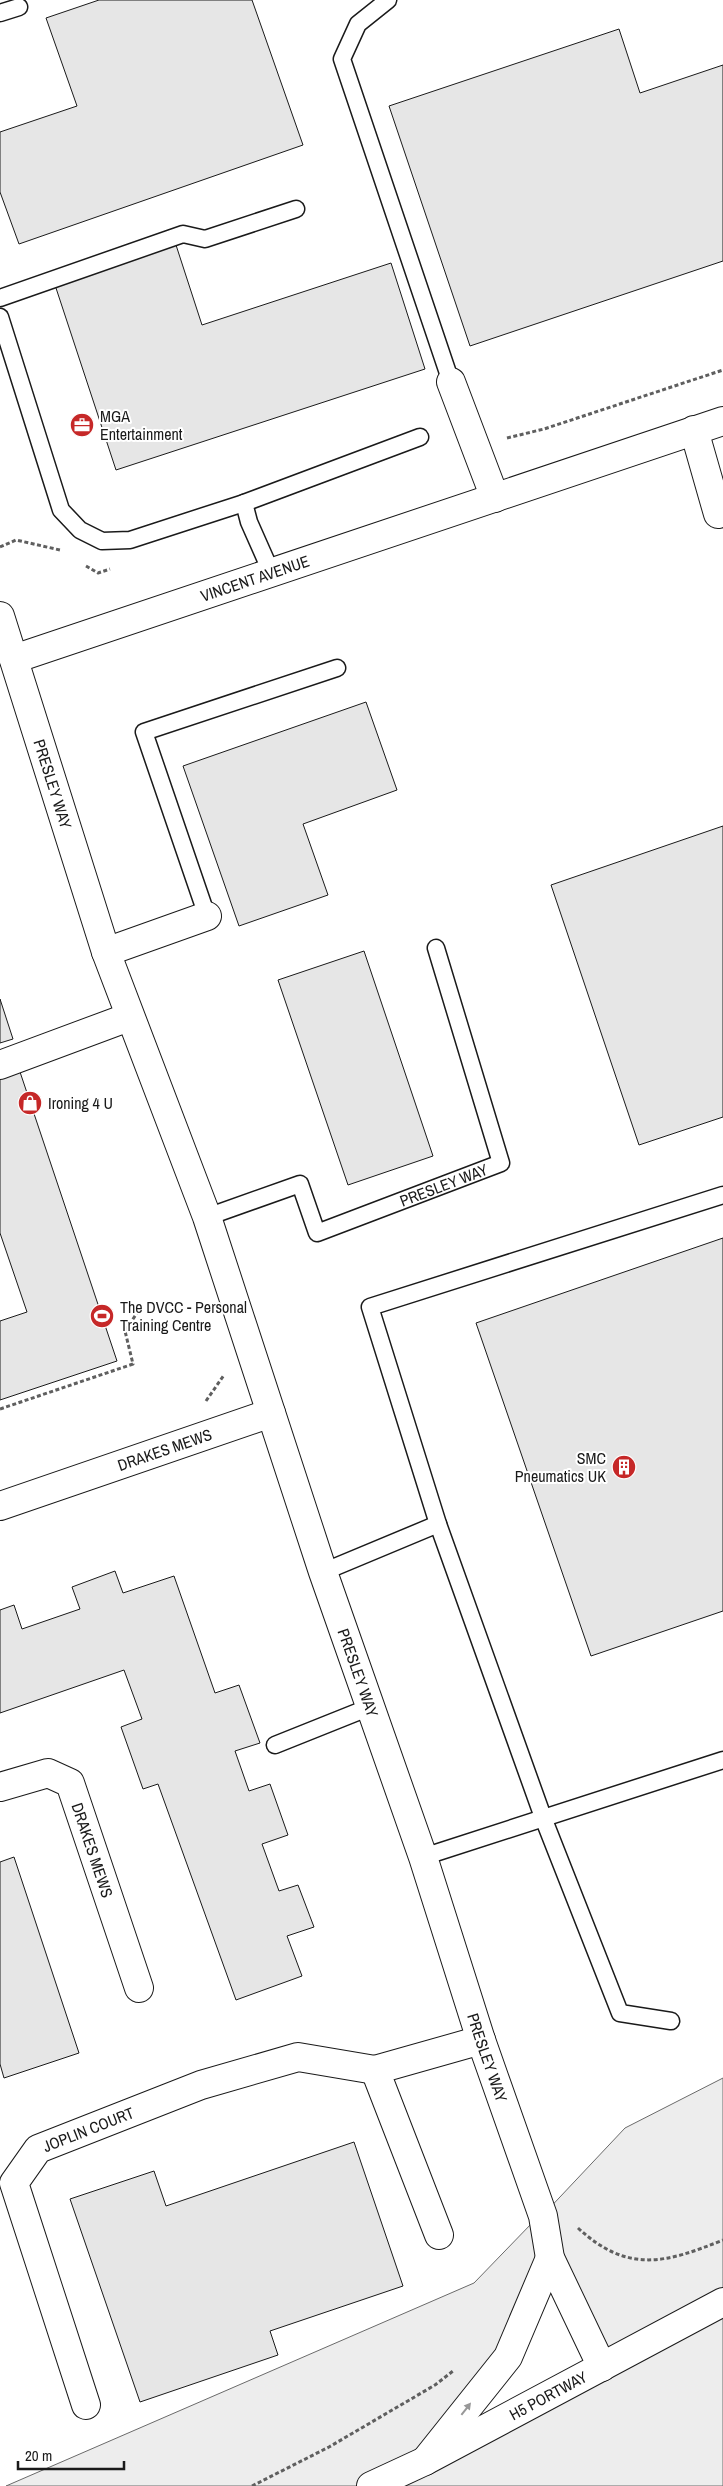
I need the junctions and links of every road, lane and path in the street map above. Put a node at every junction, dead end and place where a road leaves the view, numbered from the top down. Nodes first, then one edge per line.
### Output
1 (388, 0) edge
2 (19, 7) dead end
3 (0, 13) edge
4 (296, 209) dead end
5 (0, 298) edge
6 (0, 317) edge
7 (451, 382) joint
8 (723, 421) edge
9 (694, 430) junction
10 (420, 437) dead end
11 (495, 498) junction
12 (244, 503) junction
13 (718, 514) dead end
14 (272, 574) junction
15 (0, 616) edge
16 (14, 659) junction
17 (338, 668) dead end
18 (207, 916) joint
19 (436, 948) dead end
20 (106, 952) junction
21 (129, 1017) junction
22 (0, 1065) edge
23 (723, 1194) edge
24 (207, 1217) junction
25 (139, 1310) dead end
26 (0, 1409) edge
27 (271, 1413) junction
28 (0, 1506) edge
29 (438, 1524) junction
30 (323, 1572) junction
31 (370, 1706) junction
32 (275, 1745) dead end
33 (723, 1760) edge
34 (0, 1787) edge
35 (544, 1820) junction
36 (423, 1857) junction
37 (139, 1988) dead end
38 (671, 2021) dead end
39 (481, 2040) junction
40 (375, 2070) junction
41 (439, 2235) dead end
42 (550, 2258) junction
43 (723, 2302) edge
44 (602, 2367) junction
45 (86, 2405) dead end
46 (425, 2461) junction
47 (371, 2486) edge

1 - 7 lane
2 - 3 lane
4 - 5 lane
6 - 12 lane
7 - 11 street
8 - 9 street, VINCENT AVENUE
9 - 11 street, VINCENT AVENUE
9 - 13 street
10 - 12 lane
11 - 14 street, VINCENT AVENUE
12 - 14 lane
14 - 16 street, VINCENT AVENUE
15 - 16 street, PRESLEY WAY
16 - 20 street, PRESLEY WAY
17 - 18 lane
18 - 20 street
19 - 24 lane, PRESLEY WAY
20 - 21 street, PRESLEY WAY
21 - 22 street
21 - 24 street, PRESLEY WAY
23 - 29 lane
24 - 27 street, PRESLEY WAY
25 - 26 path
27 - 28 street, DRAKES MEWS
27 - 30 street, PRESLEY WAY
29 - 30 lane
29 - 35 lane
30 - 31 street, PRESLEY WAY
31 - 32 lane
31 - 36 street, PRESLEY WAY
33 - 35 lane
34 - 37 street, DRAKES MEWS
35 - 36 lane
35 - 38 lane
36 - 39 street, PRESLEY WAY
39 - 40 street, JOPLIN COURT
39 - 42 street, PRESLEY WAY
40 - 41 street
40 - 45 street, JOPLIN COURT
42 - 44 street, PRESLEY WAY
46 -> 42 street
43 - 44 street, H5 PORTWAY
44 - 46 street, H5 PORTWAY
46 - 47 street, H5 PORTWAY

